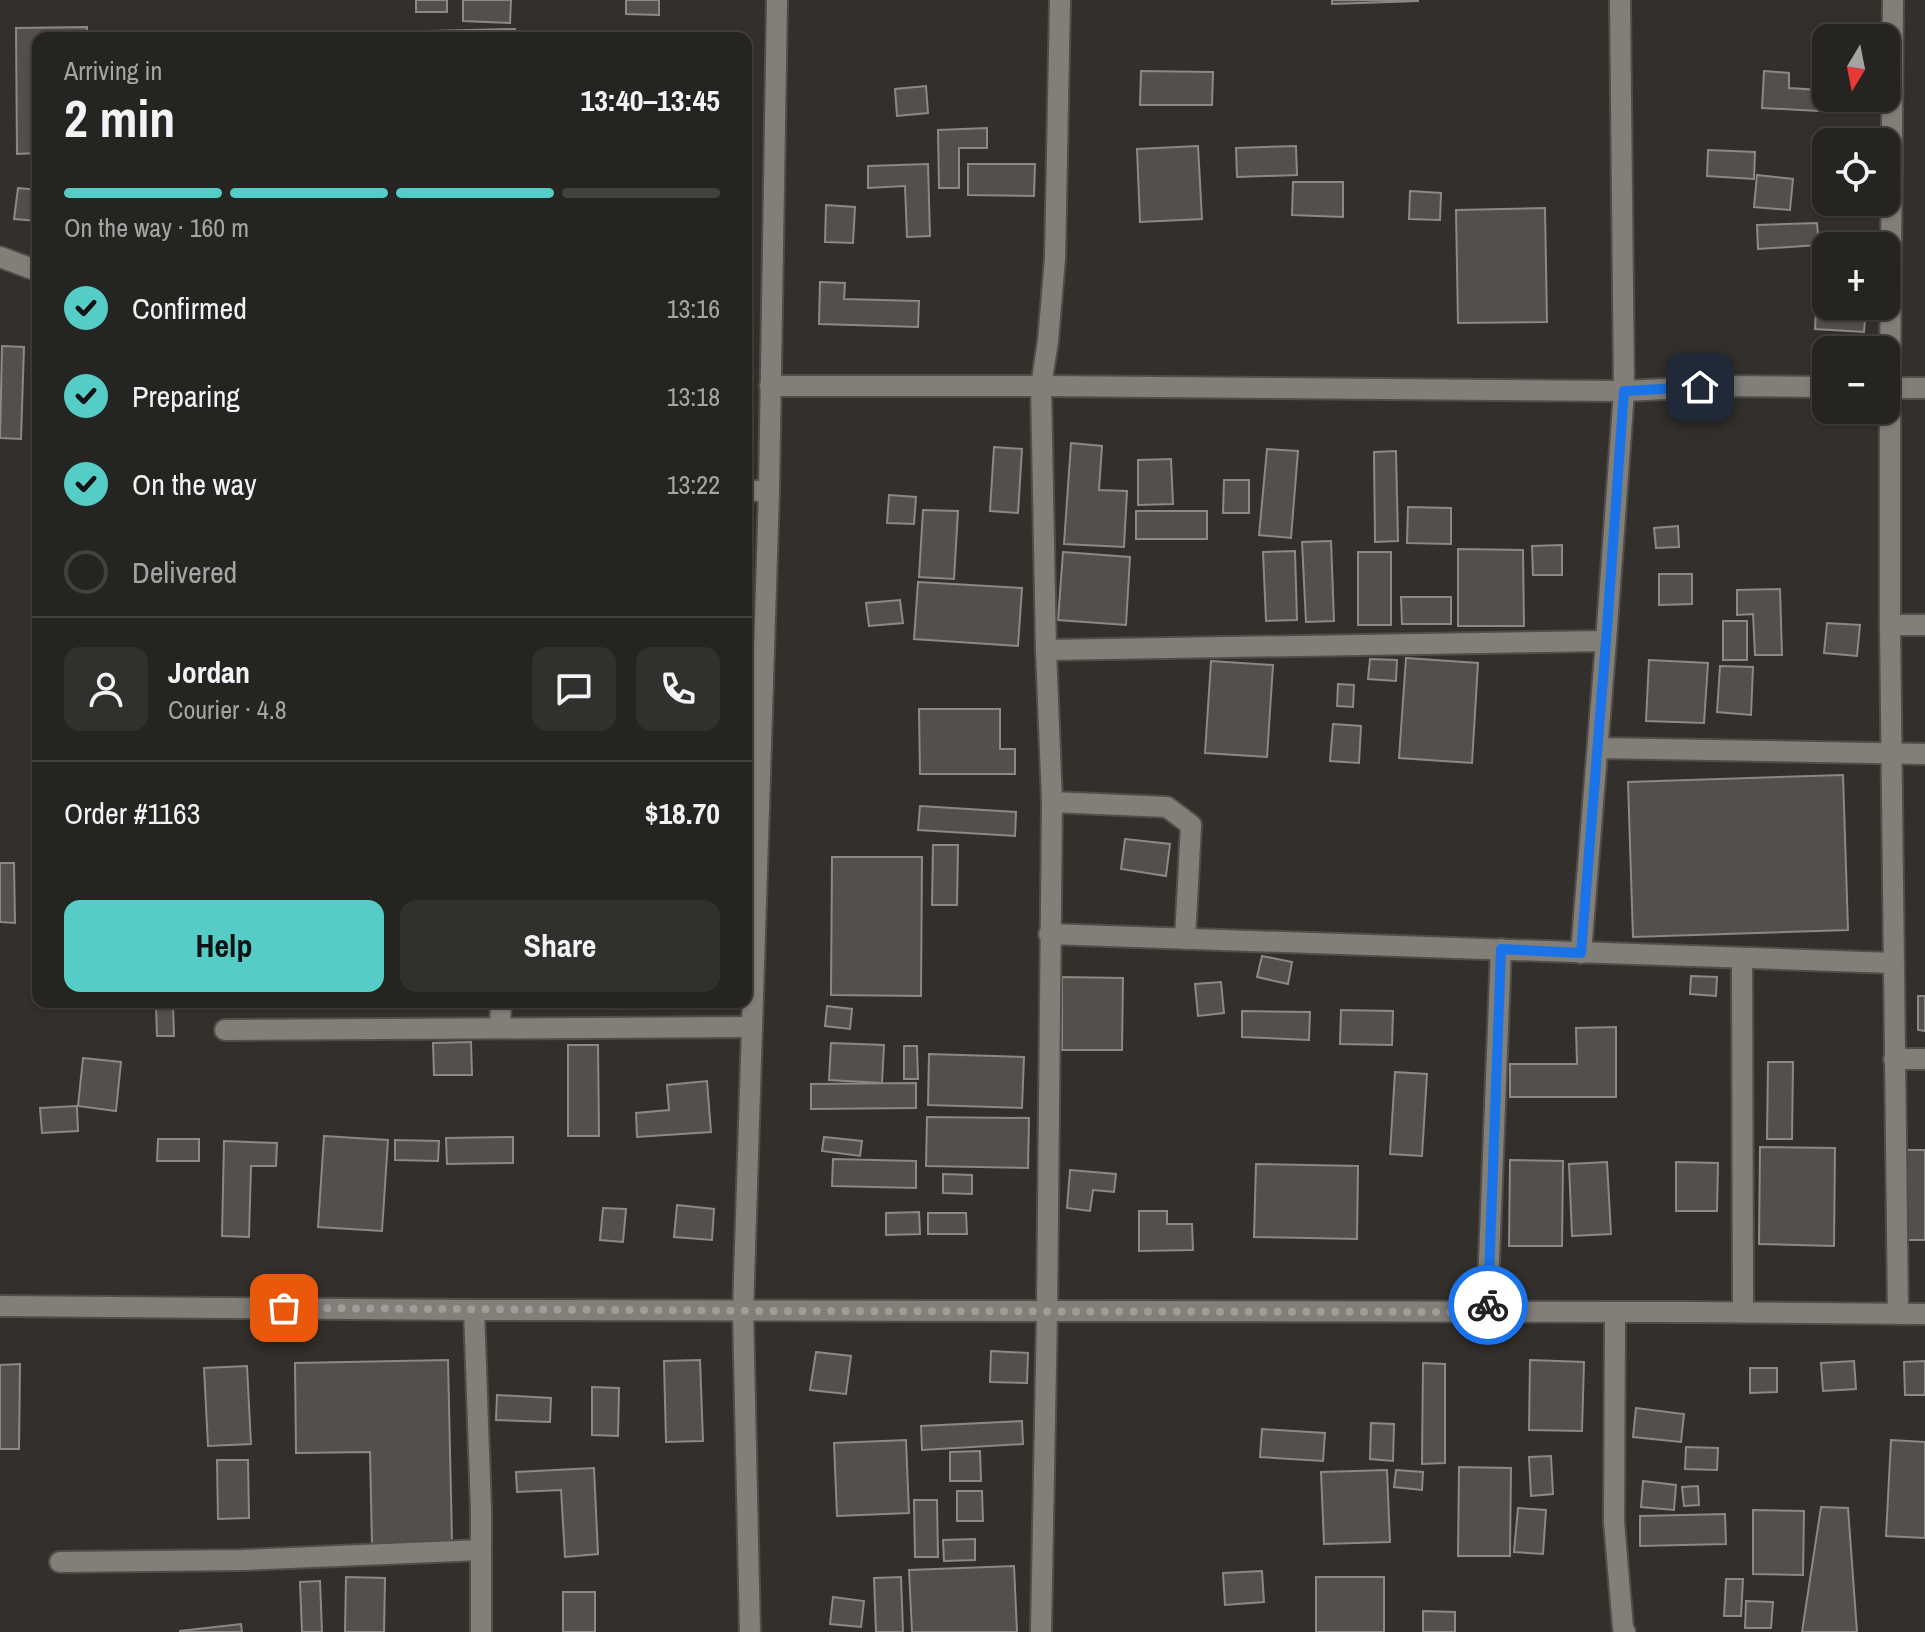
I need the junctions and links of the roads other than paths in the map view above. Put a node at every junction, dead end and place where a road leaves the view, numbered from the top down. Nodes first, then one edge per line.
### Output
1 (777, 0) edge
2 (1060, 0) edge
3 (1620, 0) edge
4 (1893, 0) edge
5 (0, 257) edge
6 (32, 269) edge
7 (1889, 336) edge
8 (770, 386) junction
9 (1041, 386) junction
10 (1812, 387) edge
11 (1900, 388) edge
12 (1925, 388) edge
13 (1624, 391) junction
14 (1888, 424) edge
15 (752, 491) edge
16 (769, 492) junction
17 (1890, 625) junction
18 (1925, 625) edge
19 (1606, 641) junction
20 (1046, 650) junction
21 (1598, 748) junction
22 (1891, 753) junction
23 (1925, 754) edge
24 (1052, 802) junction
25 (1049, 934) junction
26 (1185, 939) junction
27 (1501, 949) junction
28 (1581, 953) junction
29 (1742, 958) junction
30 (1893, 963) junction
31 (752, 997) edge
32 (501, 1008) edge
33 (752, 1008) edge
34 (751, 1027) junction
35 (500, 1028) junction
36 (225, 1030) dead end
37 (1894, 1059) junction
38 (1925, 1059) edge
39 (0, 1306) edge
40 (474, 1310) junction
41 (743, 1311) junction
42 (1047, 1312) junction
43 (1487, 1312) junction
44 (1615, 1312) junction
45 (1743, 1312) junction
46 (1898, 1314) junction
47 (1925, 1314) edge
48 (481, 1550) junction
49 (60, 1562) dead end
50 (481, 1632) edge
51 (750, 1632) edge
52 (1041, 1632) edge
53 (1625, 1632) edge

1 - 8 street
2 - 9 street
3 - 13 street
4 - 7 street
5 - 6 street
8 - 9 street
8 - 16 street
9 - 13 street
9 - 20 street
10 - 13 street
11 - 12 street
13 - 19 street
14 - 17 street
15 - 16 street
16 - 31 street
17 - 18 street
17 - 22 street
19 - 20 street
19 - 21 street
20 - 24 street
21 - 22 street
21 - 28 street
22 - 23 street
22 - 30 street
24 - 25 street
24 - 26 street
25 - 26 street
25 - 42 street
26 - 27 street
27 - 28 street
27 - 43 street
28 - 29 street
29 - 30 street
29 - 45 street
30 - 37 street
32 - 35 street
33 - 34 street
34 - 35 street
34 - 41 street
35 - 36 street
37 - 38 street
37 - 46 street
39 - 40 street
40 - 41 street
40 - 48 street
41 - 42 street
41 - 51 street
42 - 43 street
42 - 52 street
43 - 44 street
44 - 45 street
44 - 53 street
45 - 46 street
46 - 47 street
48 - 49 street
48 - 50 street

